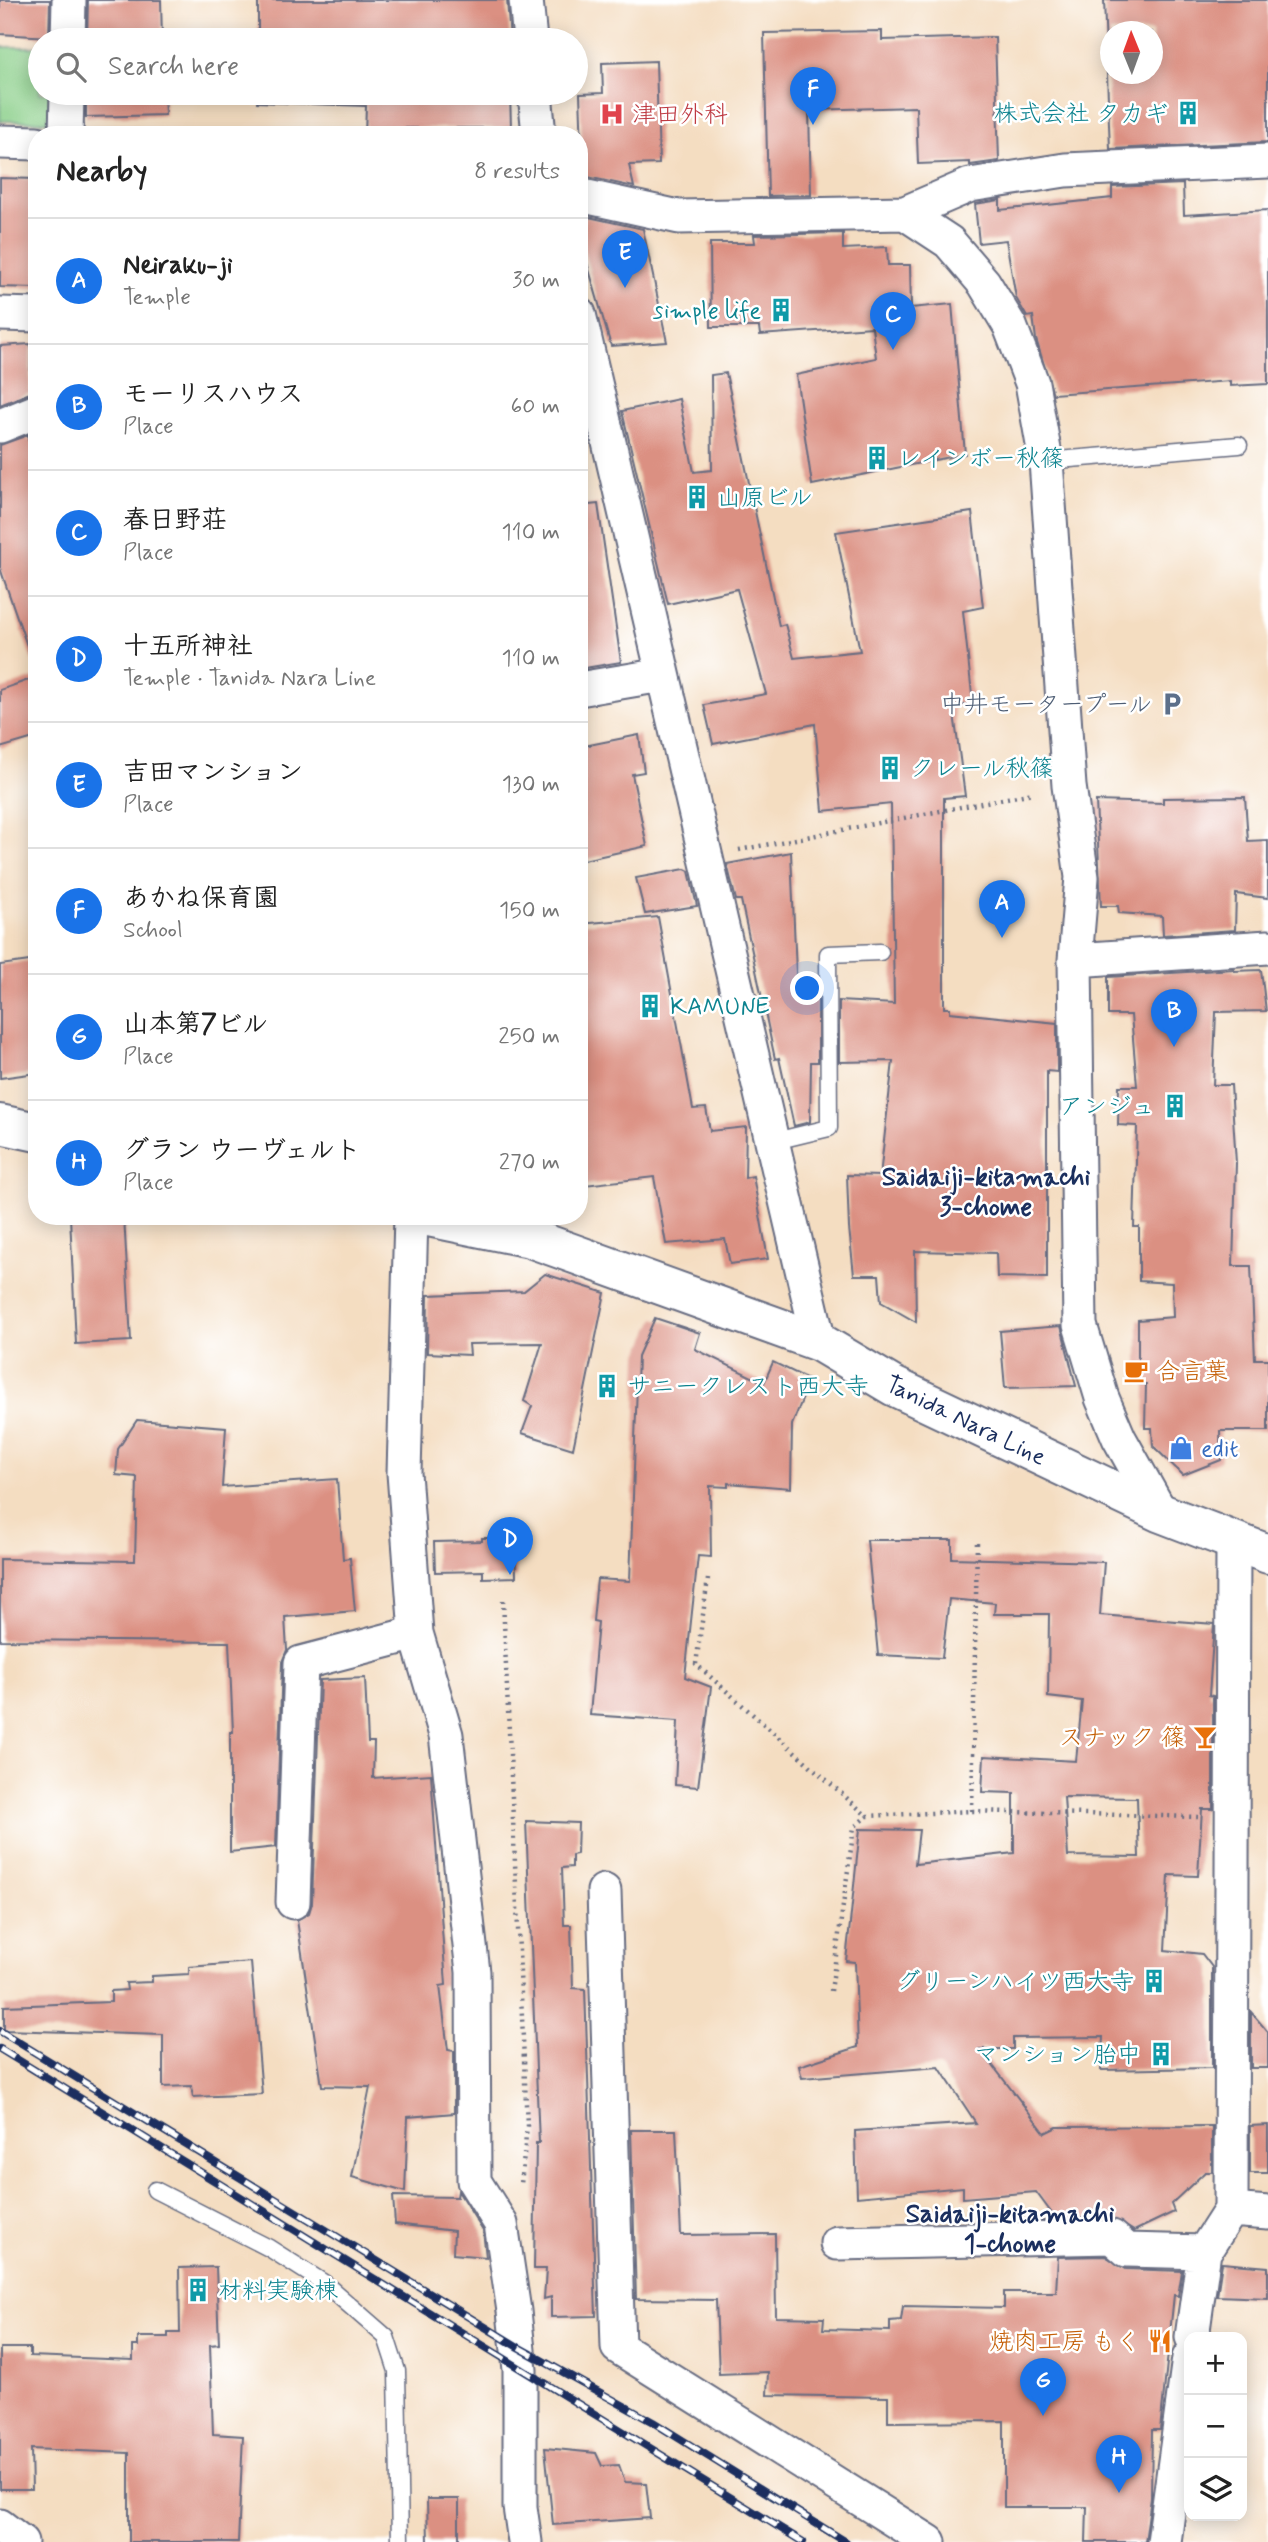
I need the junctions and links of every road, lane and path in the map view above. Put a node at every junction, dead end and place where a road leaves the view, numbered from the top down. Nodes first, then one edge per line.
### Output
1 (69, 0) edge
2 (526, 0) edge
3 (68, 28) edge
4 (529, 28) edge
5 (67, 105) edge
6 (536, 105) edge
7 (66, 126) edge
8 (538, 126) edge
9 (0, 142) edge
10 (28, 143) edge
11 (1268, 161) edge
12 (588, 197) edge
13 (905, 213) junction
14 (0, 314) edge
15 (28, 315) edge
16 (588, 353) edge
17 (28, 415) edge
18 (0, 426) edge
19 (1238, 445) dead end
20 (1046, 461) junction
21 (662, 675) junction
22 (588, 687) edge
23 (1069, 786) junction
24 (738, 850) dead end
25 (1268, 947) edge
26 (880, 952) dead end
27 (1075, 960) junction
28 (0, 1124) edge
29 (28, 1130) edge
30 (771, 1142) junction
31 (411, 1225) edge
32 (467, 1225) edge
33 (819, 1342) junction
34 (1161, 1513) junction
35 (1233, 1539) junction
36 (977, 1542) dead end
37 (1268, 1554) edge
38 (708, 1579) dead end
39 (503, 1600) dead end
40 (416, 1633) junction
41 (972, 1811) junction
42 (867, 1816) junction
43 (1234, 1818) junction
44 (604, 1891) dead end
45 (293, 1902) dead end
46 (831, 1991) dead end
47 (155, 2190) dead end
48 (1231, 2210) junction
49 (1268, 2213) edge
50 (501, 2224) junction
51 (837, 2243) dead end
52 (1204, 2252) junction
53 (1193, 2332) edge
54 (1184, 2395) edge
55 (0, 2526) edge
56 (21, 2542) edge
57 (400, 2542) edge
58 (526, 2542) edge
59 (929, 2542) edge
60 (1164, 2542) edge

1 - 3 street
2 - 4 street
5 - 7 street
6 - 8 street
9 - 10 street
11 - 13 street
12 - 13 street
13 - 20 street
14 - 15 street
16 - 21 street
17 - 18 street
19 - 20 lane
20 - 23 street
21 - 22 street
21 - 30 street
23 - 24 path
23 - 27 street
25 - 27 street
26 - 30 lane
27 - 34 street
28 - 29 main road
30 - 33 street
31 - 40 street
32 - 33 main road, Tanida Nara Line
33 - 34 main road, Tanida Nara Line
34 - 35 main road, Tanida Nara Line
35 - 37 main road, Tanida Nara Line
35 - 43 street
36 - 41 path
38 - 42 path
39 - 50 path
40 - 45 street
40 - 50 street
41 - 42 path
41 - 43 path
42 - 46 path
43 - 48 street
44 - 59 street
47 - 57 lane
48 - 49 street
48 - 52 street
50 - 58 street
51 - 52 street
52 - 53 street
54 - 60 street
55 - 56 street

